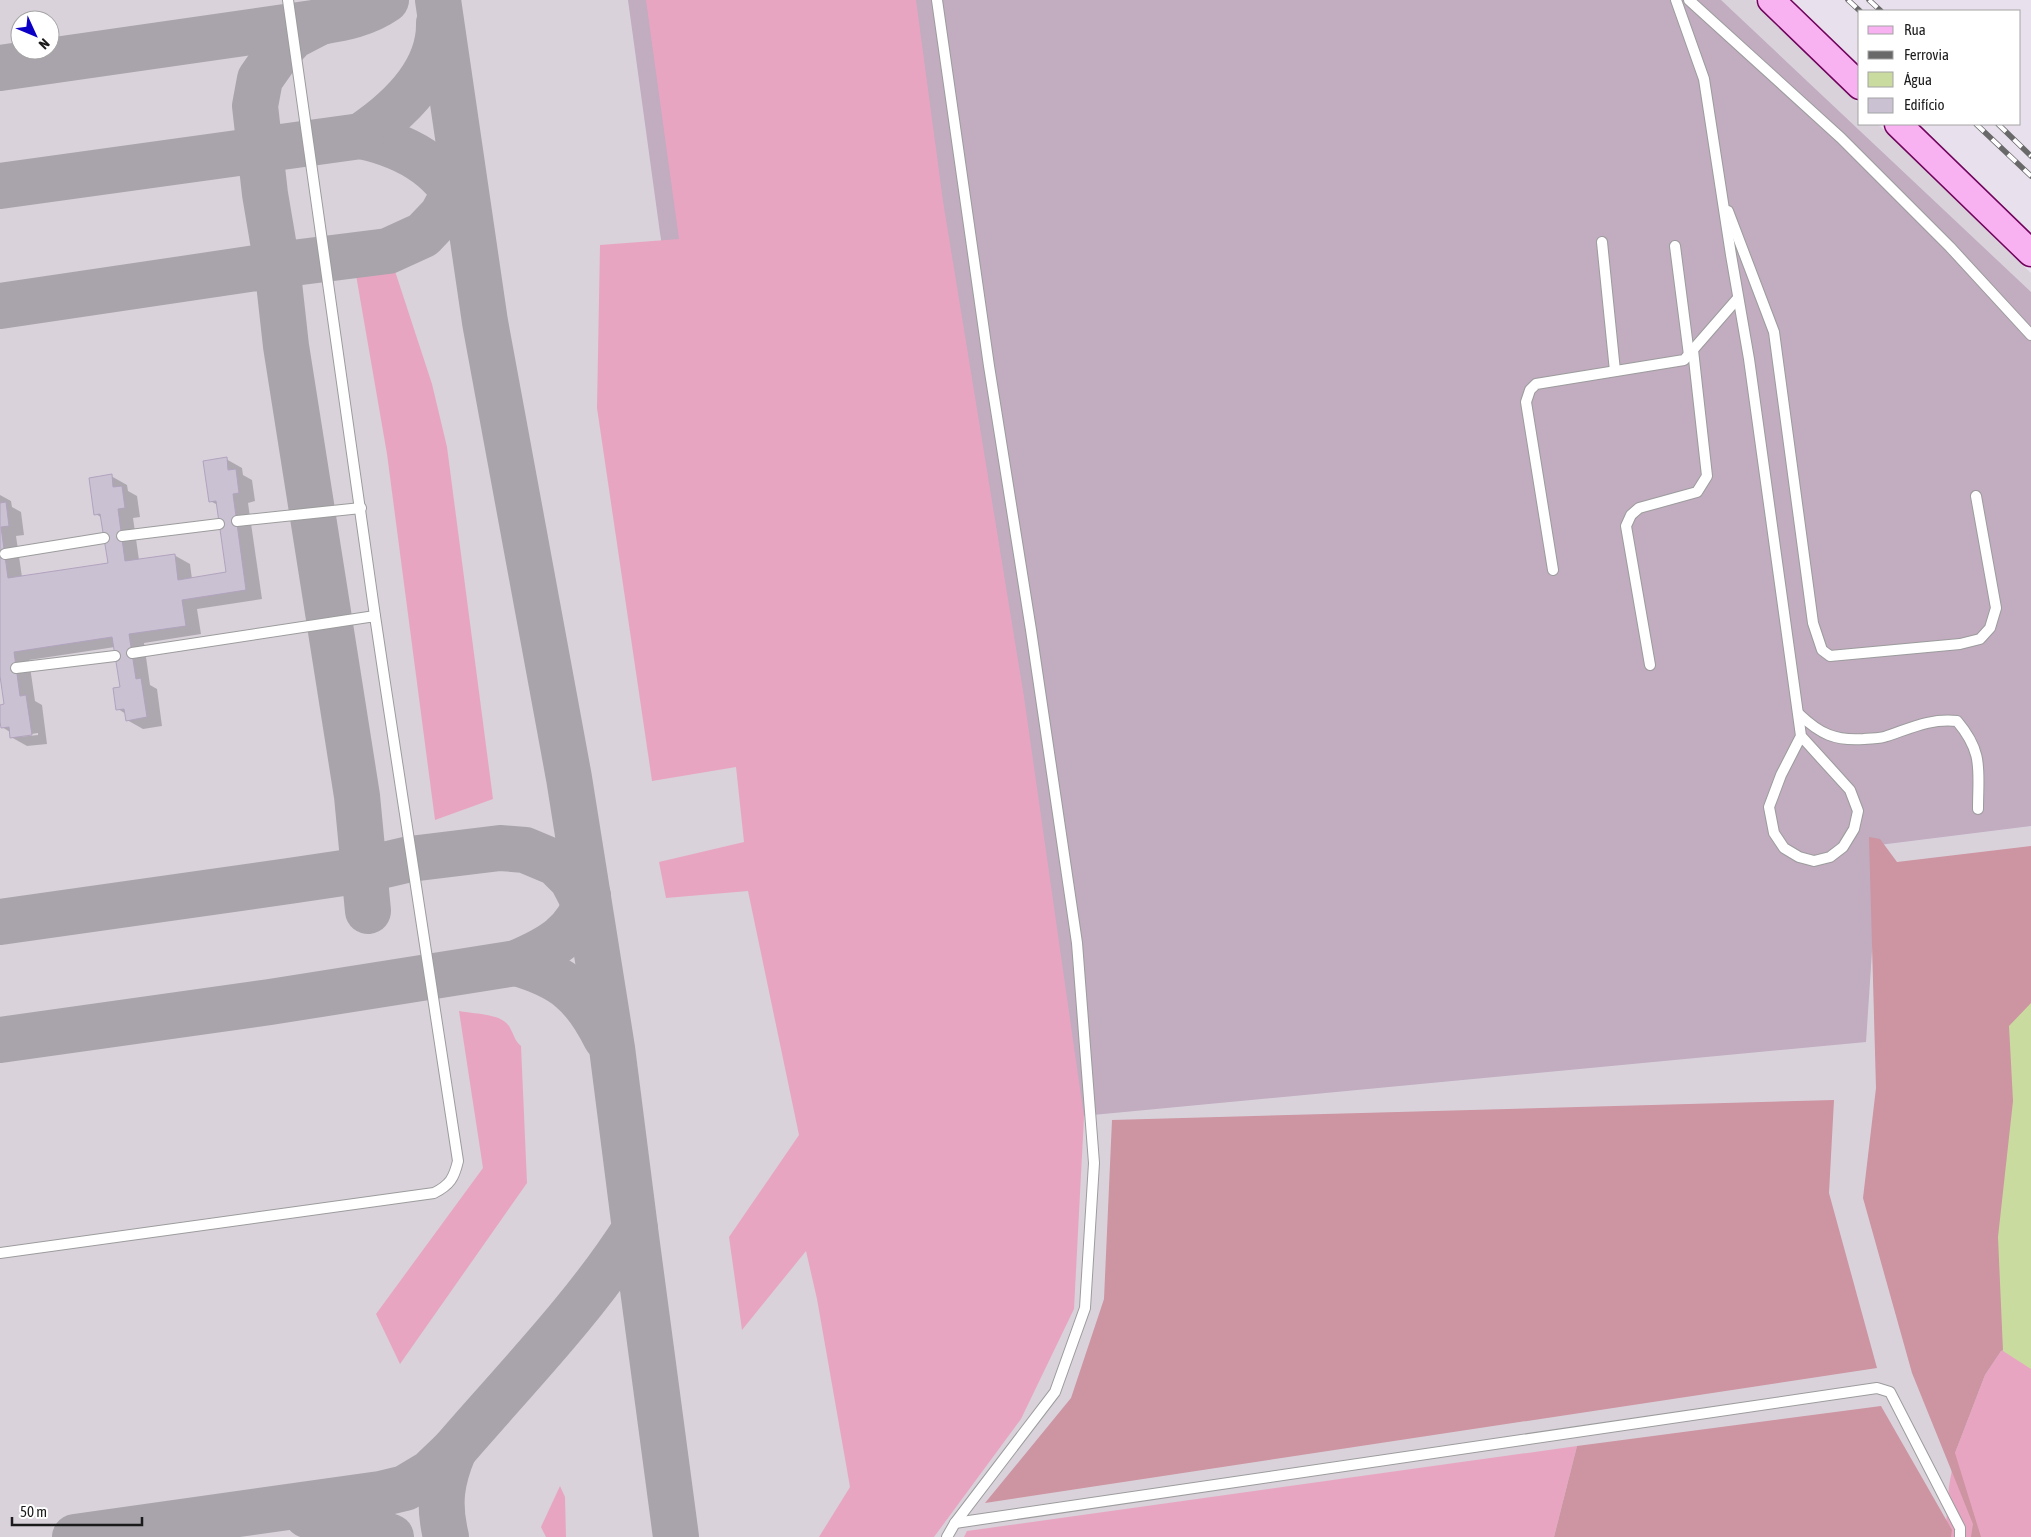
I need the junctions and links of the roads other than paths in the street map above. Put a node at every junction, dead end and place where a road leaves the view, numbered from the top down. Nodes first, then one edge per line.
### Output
1 (288, 0) edge
2 (937, 0) edge
3 (1676, 0) edge
4 (1689, 0) edge
5 (1771, 0) edge
6 (1858, 84) edge
7 (1899, 125) edge
8 (1721, 191) junction
9 (1602, 242) dead end
10 (1675, 246) dead end
11 (2031, 253) edge
12 (1738, 298) junction
13 (2031, 335) edge
14 (1691, 352) junction
15 (1615, 371) junction
16 (1976, 496) dead end
17 (361, 508) junction
18 (236, 521) dead end
19 (219, 524) dead end
20 (122, 536) dead end
21 (104, 538) dead end
22 (5, 554) dead end
23 (1552, 570) dead end
24 (375, 616) junction
25 (132, 653) dead end
26 (115, 656) dead end
27 (1650, 664) dead end
28 (16, 668) dead end
29 (1799, 714) junction
30 (1801, 736) junction
31 (1978, 809) dead end
32 (0, 1253) edge
33 (955, 1522) junction
34 (948, 1537) edge
35 (1960, 1537) edge

1 - 17 lane
2 - 33 lane
3 - 8 lane
4 - 13 lane
5 - 6 street
7 - 11 street
8 - 12 lane
8 - 16 lane
9 - 15 lane
10 - 14 lane
12 - 14 lane
12 - 29 lane
14 - 15 lane
14 - 27 lane
15 - 23 lane
17 - 18 lane
17 - 24 lane
19 - 20 lane
21 - 22 lane
24 - 25 lane
24 - 32 lane
26 - 28 lane
29 - 30 lane
29 - 31 lane
30 - 30 lane
33 - 34 lane
33 - 35 lane

